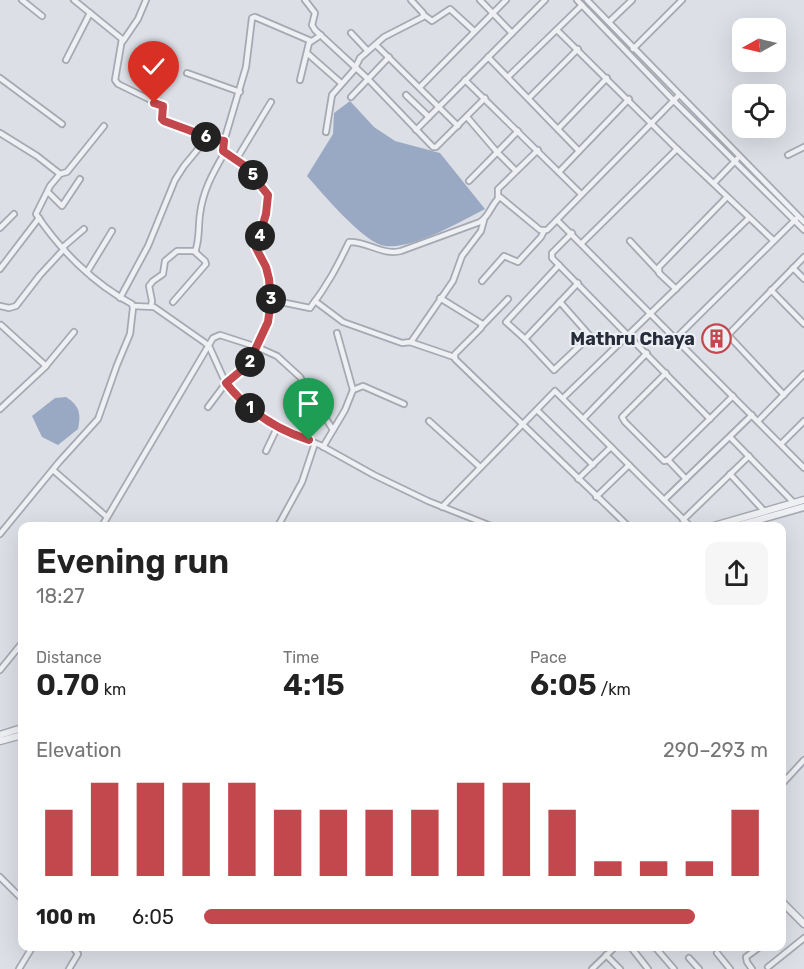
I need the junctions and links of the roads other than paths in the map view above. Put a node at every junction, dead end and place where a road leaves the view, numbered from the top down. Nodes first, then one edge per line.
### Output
1 (22, 0) edge
2 (74, 0) edge
3 (146, 0) edge
4 (306, 0) edge
5 (411, 0) edge
6 (480, 0) edge
7 (506, 0) edge
8 (544, 0) edge
9 (577, 0) edge
10 (587, 0) edge
11 (632, 0) edge
12 (682, 0) edge
13 (582, 5) junction
14 (90, 13) junction
15 (493, 14) junction
16 (423, 15) junction
17 (42, 16) dead end
18 (609, 22) junction
19 (557, 30) junction
20 (474, 31) junction
21 (351, 33) dead end
22 (512, 33) junction
23 (321, 35) junction
24 (123, 41) junction
25 (311, 41) junction
26 (376, 45) junction
27 (578, 49) junction
28 (367, 50) junction
29 (631, 51) junction
30 (306, 53) junction
31 (389, 57) junction
32 (488, 57) junction
33 (66, 60) dead end
34 (355, 67) junction
35 (187, 73) dead end
36 (508, 77) junction
37 (0, 78) edge
38 (607, 78) junction
39 (368, 79) junction
40 (300, 80) dead end
41 (465, 80) junction
42 (340, 83) junction
43 (420, 87) junction
44 (240, 92) junction
45 (406, 95) dead end
46 (679, 95) junction
47 (351, 97) dead end
48 (485, 98) junction
49 (529, 98) junction
50 (629, 99) junction
51 (673, 100) junction
52 (271, 102) dead end
53 (440, 106) junction
54 (429, 117) junction
55 (467, 117) junction
56 (651, 123) junction
57 (62, 124) dead end
58 (104, 126) dead end
59 (458, 126) junction
60 (558, 129) junction
61 (416, 130) junction
62 (518, 131) junction
63 (326, 132) dead end
64 (0, 133) edge
65 (208, 137) junction
66 (224, 141) junction
67 (804, 147) edge
68 (677, 149) junction
69 (538, 150) junction
70 (579, 151) junction
71 (225, 152) junction
72 (497, 152) junction
73 (788, 155) dead end
74 (737, 159) junction
75 (236, 160) junction
76 (516, 171) junction
77 (559, 172) junction
78 (60, 174) junction
79 (80, 179) dead end
80 (469, 181) dead end
81 (714, 183) junction
82 (48, 192) junction
83 (581, 194) junction
84 (727, 197) junction
85 (498, 198) junction
86 (14, 214) dead end
87 (39, 218) junction
88 (749, 218) junction
89 (796, 218) junction
90 (484, 220) junction
91 (557, 220) junction
92 (804, 222) edge
93 (0, 228) edge
94 (84, 230) dead end
95 (804, 230) edge
96 (112, 231) dead end
97 (544, 231) junction
98 (572, 233) junction
99 (773, 240) junction
100 (630, 241) dead end
101 (582, 243) junction
102 (63, 248) junction
103 (196, 251) junction
104 (804, 257) edge
105 (559, 265) junction
106 (0, 268) edge
107 (793, 268) junction
108 (658, 271) junction
109 (87, 273) junction
110 (804, 279) edge
111 (482, 281) dead end
112 (578, 283) junction
113 (676, 289) junction
114 (771, 290) junction
115 (120, 298) junction
116 (440, 298) junction
117 (508, 299) dead end
118 (271, 300) junction
119 (315, 301) junction
120 (173, 302) dead end
121 (560, 302) junction
122 (0, 306) edge
123 (133, 306) junction
124 (151, 306) junction
125 (652, 313) junction
126 (804, 324) edge
127 (1, 325) edge
128 (482, 326) junction
129 (75, 332) dead end
130 (337, 333) dead end
131 (629, 335) junction
132 (676, 338) junction
133 (525, 339) junction
134 (410, 342) junction
135 (208, 346) junction
136 (257, 347) junction
137 (647, 353) junction
138 (454, 357) junction
139 (46, 366) junction
140 (666, 373) junction
141 (804, 374) edge
142 (226, 383) junction
143 (353, 390) junction
144 (784, 395) junction
145 (733, 396) junction
146 (563, 398) junction
147 (404, 404) dead end
148 (208, 407) dead end
149 (0, 409) edge
150 (537, 410) junction
151 (752, 415) junction
152 (583, 419) junction
153 (710, 419) junction
154 (429, 421) dead end
155 (758, 421) junction
156 (804, 421) edge
157 (521, 425) junction
158 (277, 428) junction
159 (333, 430) junction
160 (730, 437) junction
161 (315, 443) junction
162 (781, 444) junction
163 (323, 447) junction
164 (611, 447) junction
165 (266, 451) dead end
166 (749, 456) junction
167 (668, 460) junction
168 (593, 465) junction
169 (629, 465) junction
170 (480, 466) junction
171 (804, 468) edge
172 (53, 470) junction
173 (730, 474) junction
174 (578, 479) junction
175 (686, 479) junction
176 (596, 497) junction
177 (664, 500) junction
178 (804, 500) edge
179 (794, 503) junction
180 (442, 507) junction
181 (804, 507) edge
182 (765, 512) junction
183 (107, 517) junction
184 (683, 520) junction
185 (104, 522) edge
186 (280, 522) edge
187 (481, 522) edge
188 (624, 522) edge
189 (685, 522) edge
190 (729, 522) edge
191 (751, 522) edge
192 (0, 534) edge
193 (18, 648) edge
194 (0, 670) edge
195 (18, 729) edge
196 (0, 735) edge
197 (18, 736) edge
198 (0, 741) edge
199 (804, 760) edge
200 (786, 780) edge
201 (0, 877) edge
202 (18, 895) edge
203 (786, 906) edge
204 (804, 924) edge
205 (804, 938) edge
206 (30, 951) edge
207 (76, 951) edge
208 (610, 951) edge
209 (634, 951) edge
210 (658, 951) edge
211 (754, 951) edge
212 (717, 952) dead end
213 (606, 955) junction
214 (689, 958) dead end
215 (768, 967) dead end
216 (19, 969) edge
217 (69, 969) edge
218 (592, 969) edge
219 (620, 969) edge
220 (648, 969) edge
221 (674, 969) edge
222 (699, 969) edge
223 (730, 969) edge
224 (752, 969) edge

1 - 17 street
2 - 14 street
3 - 24 street
4 - 23 street
5 - 16 street
6 - 15 street
7 - 15 street
8 - 22 street
9 - 13 street
10 - 18 street
11 - 18 street
12 - 29 street
13 - 19 street
13 - 29 street
14 - 24 street
14 - 33 street
15 - 20 street
15 - 22 street
16 - 20 street
16 - 26 street
18 - 29 street
19 - 27 street
19 - 36 street
20 - 43 street
21 - 28 street
22 - 32 street
23 - 25 street
23 - 34 street
24 - 65 street
25 - 30 street
25 - 44 street
26 - 28 street
26 - 31 street
27 - 38 street
27 - 49 street
28 - 34 street
29 - 46 street
29 - 51 street
30 - 40 street
30 - 42 street
31 - 39 street
31 - 43 street
32 - 36 street
32 - 41 street
34 - 39 street
34 - 42 street
35 - 44 street
36 - 49 street
37 - 57 street
38 - 50 street
38 - 60 street
39 - 47 street
39 - 61 street
41 - 48 street
41 - 53 street
42 - 63 street
43 - 53 street
44 - 66 street
45 - 54 street
46 - 51 street
46 - 74 street
48 - 55 street
48 - 62 street
49 - 60 street
50 - 56 street
50 - 70 street
51 - 56 street
51 - 74 street
52 - 75 street
53 - 54 street
53 - 59 street
54 - 61 street
55 - 59 street
55 - 72 street
56 - 68 street
56 - 83 street
58 - 78 street
59 - 61 street
60 - 70 street
62 - 69 street
62 - 72 street
64 - 78 street
65 - 66 street
65 - 115 street
66 - 71 street
67 - 73 street
68 - 81 street
68 - 101 street
69 - 76 street
69 - 77 street
70 - 77 street
71 - 75 street
71 - 103 street
72 - 76 street
72 - 80 street
74 - 81 street
74 - 89 street
75 - 118 street
76 - 85 street
77 - 83 street
78 - 82 street
79 - 82 street
81 - 84 street
82 - 87 street
83 - 91 street
84 - 88 street
84 - 108 street
85 - 90 street
85 - 97 street
86 - 93 street
87 - 102 street
87 - 106 street
88 - 99 street
88 - 113 street
89 - 92 street
89 - 95 street
89 - 99 street
90 - 116 street
90 - 119 street
91 - 97 street
91 - 98 street
94 - 102 street
96 - 109 street
97 - 111 street
98 - 101 street
98 - 105 street
99 - 132 street
100 - 108 street
101 - 125 street
102 - 109 street
102 - 122 street
103 - 120 street
103 - 124 street
104 - 107 street
105 - 112 street
105 - 133 street
107 - 110 street
107 - 114 street
108 - 113 street
109 - 115 street
112 - 121 street
112 - 131 street
113 - 125 street
114 - 126 street
114 - 144 street
115 - 123 street
116 - 128 street
116 - 134 street
117 - 128 street
118 - 119 street
118 - 136 street
119 - 134 street
121 - 133 street
121 - 133 street
123 - 124 street
123 - 172 street
124 - 135 street
125 - 131 street
125 - 132 street
127 - 139 street
128 - 138 street
129 - 139 street
130 - 143 street
131 - 137 street
131 - 146 street
132 - 145 street
134 - 138 street
135 - 136 street
135 - 142 street
135 - 183 street
136 - 142 street
136 - 159 street
137 - 140 street
137 - 152 street
138 - 157 street
139 - 149 street
140 - 153 street
140 - 167 street
141 - 144 street
142 - 148 street
142 - 158 street
143 - 147 street
143 - 159 street
144 - 155 street
145 - 151 street
145 - 153 street
146 - 150 street
146 - 152 street
150 - 157 street
150 - 168 street
151 - 155 street
151 - 160 street
152 - 164 street
153 - 167 street
154 - 170 street
155 - 162 street
156 - 162 street
157 - 170 street
157 - 174 street
158 - 161 street
158 - 165 street
159 - 163 street
160 - 166 street
160 - 175 street
161 - 163 street
161 - 186 street
162 - 171 street
163 - 180 street
164 - 168 street
164 - 169 street
166 - 173 street
166 - 179 street
167 - 175 street
168 - 174 street
169 - 176 street
169 - 177 street
170 - 180 street
172 - 183 street
172 - 192 street
173 - 182 street
173 - 184 street
174 - 176 street
175 - 177 street
176 - 188 street
177 - 184 street
178 - 179 street
179 - 182 street
180 - 187 street
181 - 191 street
182 - 190 street
183 - 185 street
184 - 189 street
193 - 194 street
195 - 196 street
197 - 198 street
199 - 200 street
201 - 202 street
203 - 204 street
205 - 215 street
206 - 216 street
207 - 217 street
208 - 213 street
209 - 220 street
210 - 221 street
211 - 224 street
212 - 223 street
213 - 218 street
213 - 219 street
214 - 222 street

